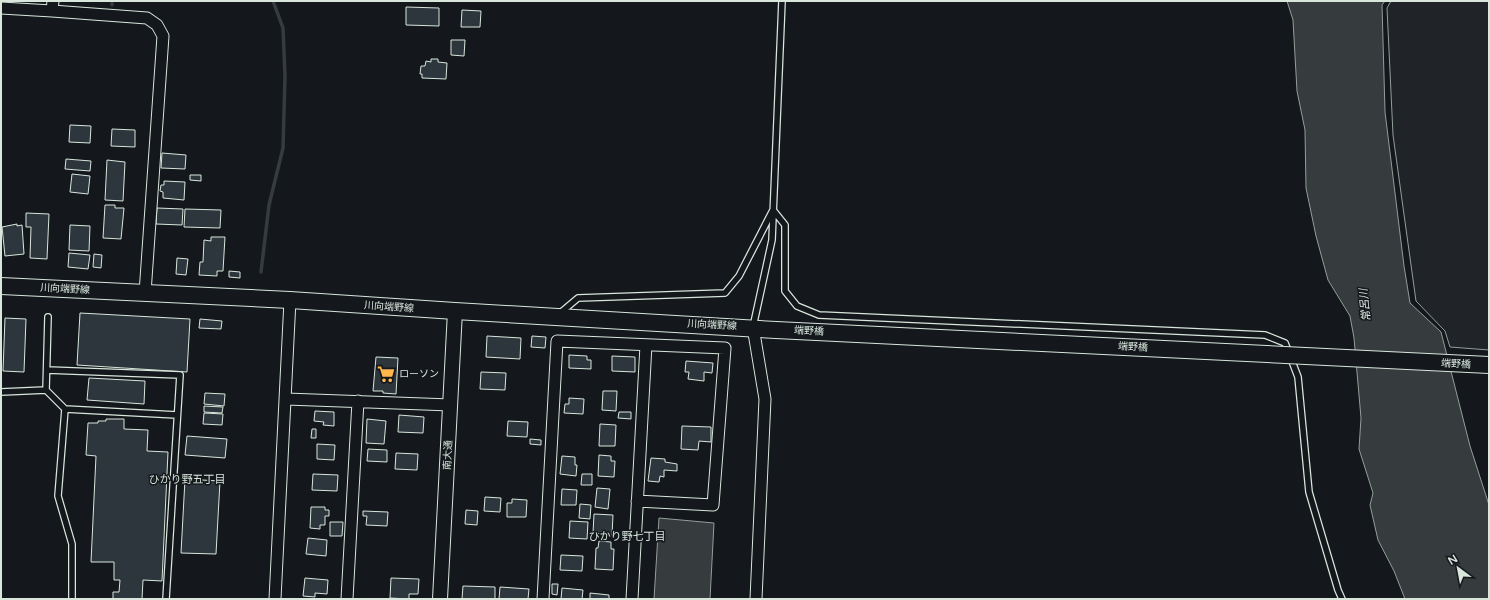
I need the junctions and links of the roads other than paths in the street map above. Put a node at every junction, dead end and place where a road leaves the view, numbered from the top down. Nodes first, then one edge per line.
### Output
1 (782, 1) edge
2 (52, 6) edge
3 (1, 8) edge
4 (773, 210) junction
5 (1, 286) edge
6 (144, 293) junction
7 (290, 300) junction
8 (455, 312) junction
9 (48, 317) dead end
10 (556, 317) junction
11 (753, 327) junction
12 (776, 330) joint
13 (646, 345) junction
14 (1489, 365) edge
15 (47, 370) junction
16 (46, 390) junction
17 (1, 392) edge
18 (286, 399) junction
19 (358, 401) junction
20 (451, 405) junction
21 (65, 409) junction
22 (177, 415) junction
23 (636, 501) junction
24 (72, 599) edge
25 (166, 599) edge
26 (275, 599) edge
27 (347, 599) edge
28 (440, 599) edge
29 (543, 599) edge
30 (632, 599) edge
31 (756, 599) edge
32 (1342, 599) edge

1 - 4 lane
2 - 3 street
2 - 6 street
4 - 10 lane
4 - 11 lane
4 - 32 lane
5 - 6 main road, 川向端野線
6 - 7 main road, 川向端野線
7 - 8 main road, 川向端野線
7 - 18 street
8 - 10 main road, 川向端野線
8 - 20 street, 南大通
9 - 15 lane
10 - 11 main road, 川向端野線
11 - 12 main road, 川向端野線
11 - 31 street
12 - 14 main road, 端野橋, bridge
13 - 23 street
13 - 23 street
13 - 29 street
15 - 16 lane
15 - 22 lane
16 - 17 lane
16 - 21 lane
18 - 19 street
18 - 26 street
19 - 20 street
19 - 27 street
20 - 28 street, 南大通
21 - 22 lane
21 - 24 lane
22 - 25 lane
23 - 30 street

